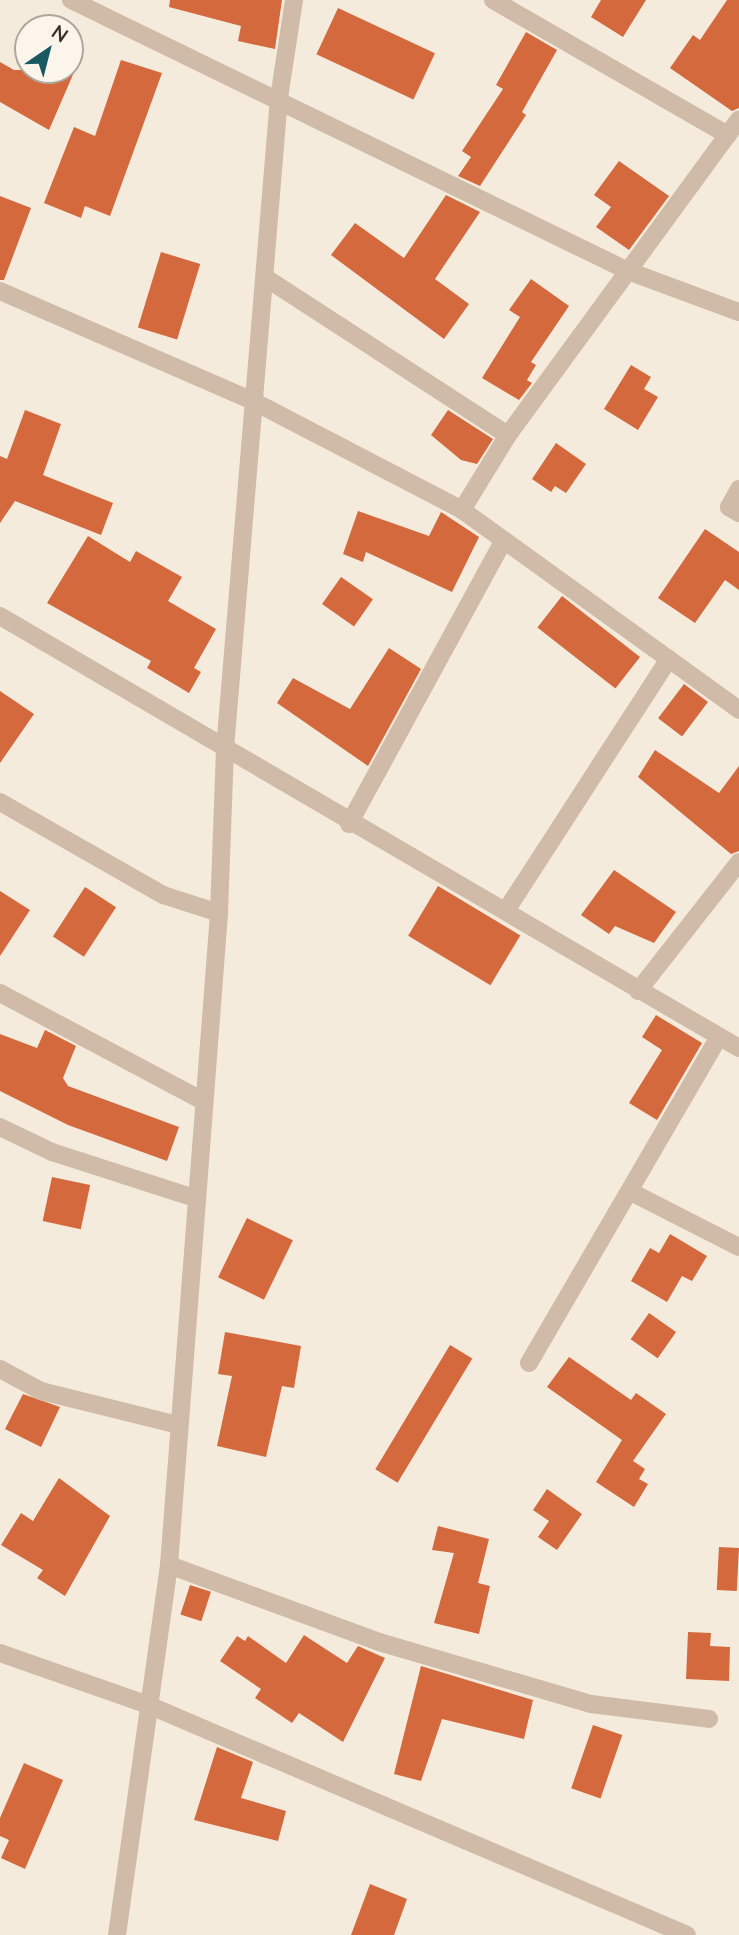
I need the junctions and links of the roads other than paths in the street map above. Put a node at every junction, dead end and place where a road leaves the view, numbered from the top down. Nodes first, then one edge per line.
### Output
1 (71, 0) edge
2 (294, 0) edge
3 (493, 0) edge
4 (522, 6) edge
5 (279, 98) junction
6 (739, 119) edge
7 (728, 135) junction
8 (628, 271) junction
9 (266, 278) junction
10 (1, 295) edge
11 (739, 312) edge
12 (253, 401) junction
13 (509, 435) junction
14 (739, 489) edge
15 (462, 510) junction
16 (739, 513) edge
17 (503, 541) junction
18 (0, 616) edge
19 (669, 659) junction
20 (739, 710) edge
21 (225, 749) junction
22 (0, 802) edge
23 (349, 824) junction
24 (739, 862) edge
25 (507, 909) junction
26 (219, 913) junction
27 (638, 991) junction
28 (0, 993) edge
29 (719, 1037) junction
30 (739, 1048) edge
31 (201, 1100) junction
32 (0, 1128) edge
33 (631, 1192) junction
34 (194, 1198) junction
35 (739, 1247) edge
36 (529, 1363) dead end
37 (0, 1369) edge
38 (178, 1425) junction
39 (169, 1565) junction
40 (0, 1653) edge
41 (146, 1704) junction
42 (709, 1719) dead end
43 (117, 1935) edge
44 (687, 1935) edge

1 - 5 street
2 - 5 street
3 - 4 street
4 - 7 street
5 - 8 street
5 - 9 street
6 - 7 street
7 - 8 street
8 - 11 street
8 - 13 street
9 - 12 street
9 - 13 street
10 - 12 street
12 - 15 street
12 - 21 street
13 - 15 street
14 - 16 street
15 - 17 street
17 - 19 street
17 - 23 street
18 - 21 street
19 - 20 street
19 - 25 street
21 - 23 street
21 - 26 street
22 - 26 street
23 - 25 street
24 - 27 street
25 - 27 street
26 - 31 street
27 - 29 street
28 - 31 street
29 - 30 street
29 - 33 street
31 - 34 street
32 - 34 street
33 - 35 street
33 - 36 street
34 - 38 street
37 - 38 street
38 - 39 street
39 - 41 street
39 - 42 street
40 - 41 street
41 - 43 street
41 - 44 street

